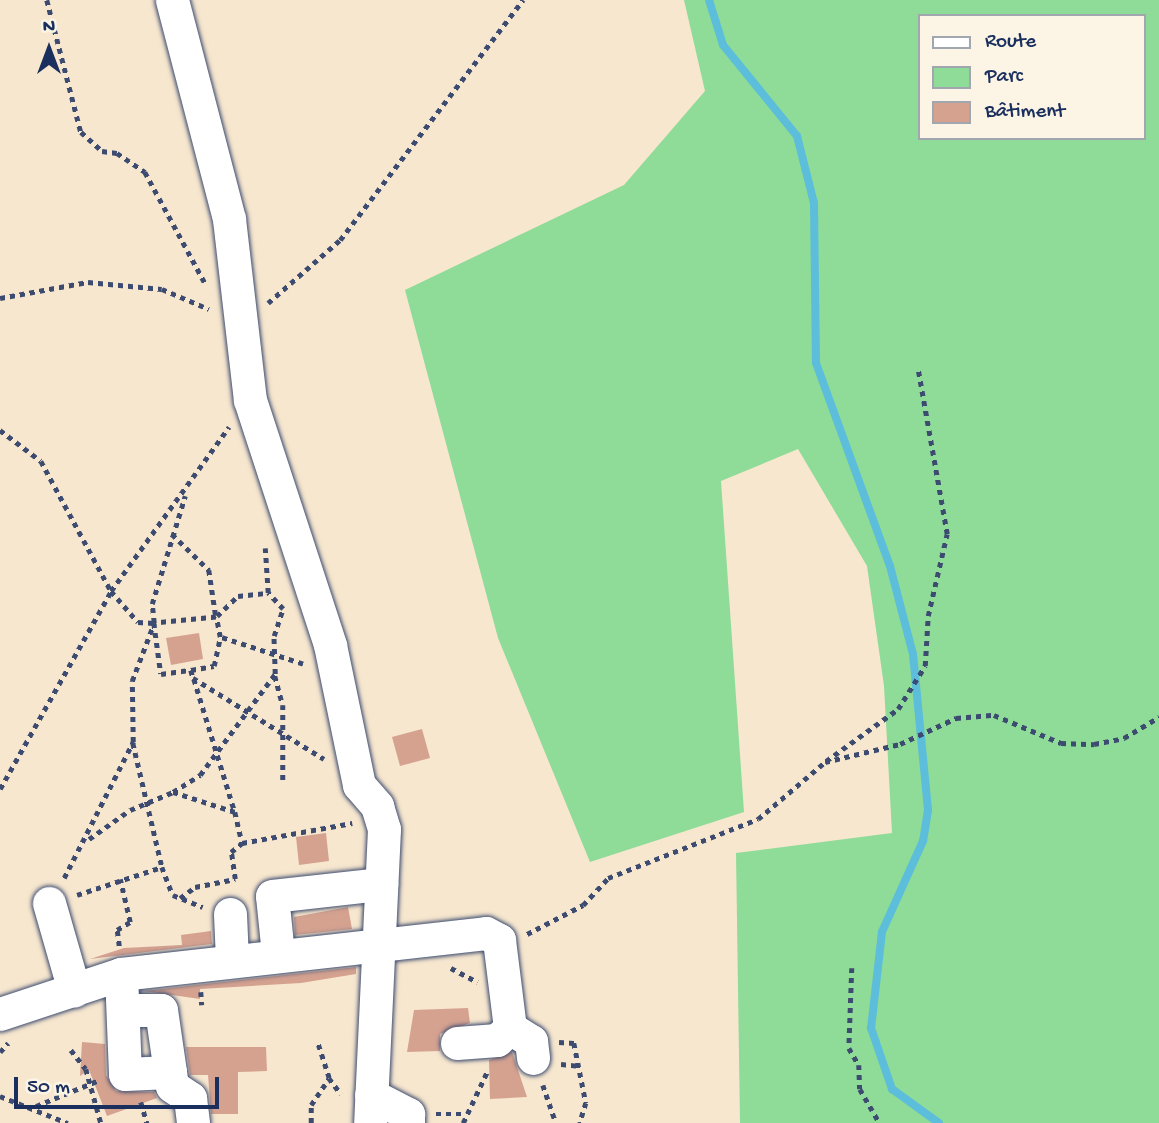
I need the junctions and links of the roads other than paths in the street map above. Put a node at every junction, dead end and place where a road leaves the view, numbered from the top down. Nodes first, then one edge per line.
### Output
1 (172, 0) edge
2 (381, 884) junction
3 (49, 903) road end
4 (230, 914) road end
5 (378, 943) junction
6 (278, 954) junction
7 (232, 959) junction
8 (121, 974) junction
9 (74, 990) junction
10 (123, 1010) junction
11 (0, 1014) edge
12 (457, 1043) dead end
13 (170, 1072) junction
14 (370, 1109) edge
15 (193, 1123) edge
16 (408, 1123) edge

1 - 2 street
2 - 5 street
2 - 6 street
3 - 9 street
4 - 7 street
5 - 6 street
5 - 12 street
5 - 14 street
6 - 7 street
7 - 8 street
8 - 9 street
8 - 10 street
9 - 11 street
10 - 13 street
10 - 13 street
13 - 15 street
14 - 16 street

